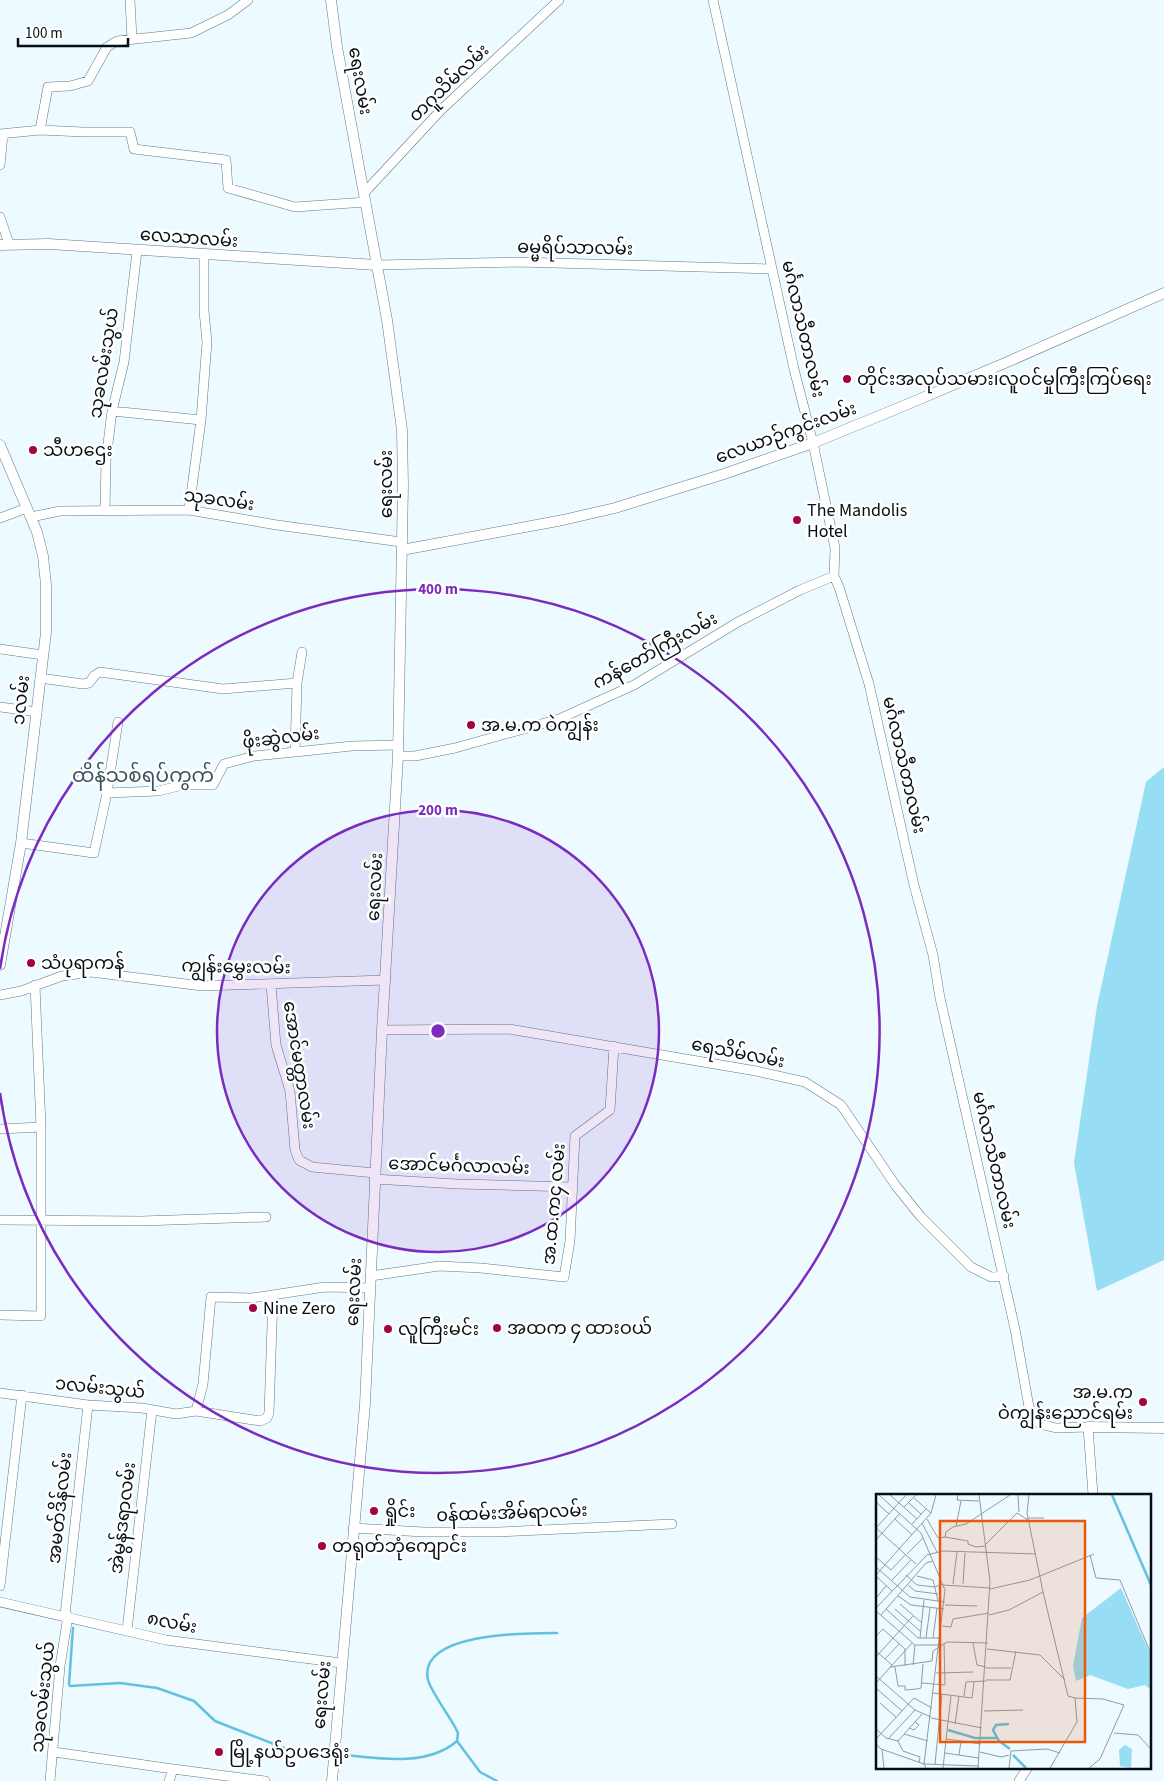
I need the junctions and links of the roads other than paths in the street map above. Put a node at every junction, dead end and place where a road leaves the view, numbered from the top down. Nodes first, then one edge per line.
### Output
1 (130, 0) edge
2 (248, 0) edge
3 (331, 0) edge
4 (559, 0) edge
5 (713, 0) edge
6 (132, 39) junction
7 (40, 130) junction
8 (1, 134) edge
9 (0, 164) edge
10 (365, 198) junction
11 (0, 216) edge
12 (4, 244) edge
13 (137, 250) junction
14 (204, 255) junction
15 (377, 266) junction
16 (772, 269) junction
17 (1164, 293) edge
18 (112, 411) junction
19 (201, 420) junction
20 (813, 443) junction
21 (0, 445) edge
22 (105, 510) junction
23 (189, 510) junction
24 (29, 512) junction
25 (0, 518) edge
26 (402, 546) junction
27 (834, 576) junction
28 (0, 649) edge
29 (302, 652) dead end
30 (43, 655) junction
31 (40, 678) junction
32 (297, 683) junction
33 (0, 708) edge
34 (37, 712) junction
35 (118, 722) dead end
36 (398, 745) junction
37 (295, 752) junction
38 (398, 756) junction
39 (107, 793) junction
40 (21, 843) junction
41 (2, 938) edge
42 (0, 965) edge
43 (386, 980) junction
44 (36, 985) junction
45 (271, 985) junction
46 (0, 995) edge
47 (382, 1030) junction
48 (614, 1046) junction
49 (41, 1127) junction
50 (0, 1129) edge
51 (374, 1176) junction
52 (573, 1186) junction
53 (266, 1217) dead end
54 (0, 1220) edge
55 (41, 1222) junction
56 (371, 1276) junction
57 (1004, 1276) junction
58 (370, 1288) junction
59 (273, 1296) junction
60 (0, 1315) edge
61 (0, 1393) edge
62 (22, 1395) junction
63 (88, 1405) junction
64 (152, 1410) junction
65 (196, 1411) junction
66 (1088, 1427) junction
67 (1164, 1428) edge
68 (1093, 1494) edge
69 (672, 1524) dead end
70 (353, 1528) junction
71 (0, 1586) edge
72 (0, 1602) edge
73 (66, 1616) junction
74 (126, 1630) junction
75 (341, 1663) junction
76 (54, 1752) junction
77 (1027, 1768) edge
78 (173, 1769) junction
79 (50, 1781) edge
80 (169, 1781) edge
81 (265, 1781) edge
82 (332, 1781) edge
83 (1019, 1781) edge

1 - 6 street
2 - 6 street
3 - 10 street, ရေးလမ်း
4 - 10 street, တဂူသိမ်လမ်း
5 - 16 street, မင်္ဂလာသီတာလမ်း
6 - 7 street
7 - 8 street
7 - 10 street
8 - 9 street
10 - 15 street, ရေးလမ်း
11 - 12 street
12 - 13 street, လေသာလမ်း
13 - 14 street, လေသာလမ်း
13 - 18 street, သုခလမ်းသွယ်
14 - 15 street, လေသာလမ်း
14 - 19 street
15 - 16 street, ဓမ္မရိပ်သာလမ်း
15 - 26 street, ရေးလမ်း
16 - 20 street, မင်္ဂလာသီတာလမ်း
17 - 20 street, လေယာဉ်ကွင်းလမ်း
18 - 19 street
18 - 22 street, သုခလမ်းသွယ်
19 - 23 street
20 - 26 street, လေယာဉ်ကွင်းလမ်း
20 - 27 street, မင်္ဂလာသီတာလမ်း
21 - 24 street, ၁လမ်း
22 - 23 street, သုခလမ်း
22 - 24 street, သုခလမ်း
23 - 26 street, သုခလမ်း
24 - 25 street, သုခလမ်း
24 - 30 street, ၁လမ်း
26 - 36 street, ရေးလမ်း
27 - 38 street, ကန်တော်ကြီးလမ်း
27 - 57 street, မင်္ဂလာသီတာလမ်း
28 - 30 street
29 - 32 street
30 - 31 street, ၁လမ်း
31 - 32 street
31 - 34 street, ၁လမ်း
32 - 37 street
33 - 34 street
34 - 40 street, ၁လမ်း
35 - 39 street
36 - 37 street, ဖိုးဆွဲလမ်း
36 - 38 street, ရေးလမ်း
37 - 39 street, ဖိုးဆွဲလမ်း
38 - 43 street, ရေးလမ်း
39 - 40 street
40 - 41 street, ၁လမ်း
41 - 42 street, ၁လမ်း
43 - 45 street, ကျွန်းမွှေးလမ်း
43 - 47 street, ရေးလမ်း
44 - 45 street, ကျွန်းမွှေးလမ်း
44 - 46 street, ကျွန်းမွှေးလမ်း
44 - 49 street
45 - 51 street, အောင်မတ္တာလမ်း
47 - 48 street, ရေသိမ်လမ်း
47 - 51 street, ရေးလမ်း
48 - 52 street, အ.ထ.က၄ လမ်း
48 - 57 street, ရေသိမ်လမ်း
49 - 50 street
49 - 55 street
51 - 52 street, အောင်မင်္ဂလာလမ်း
51 - 56 street, ရေးလမ်း
52 - 56 street, အ.ထ.က၄ လမ်း
53 - 55 street
54 - 55 street
55 - 60 street
56 - 58 street, ရေးလမ်း
57 - 66 street, မင်္ဂလာသီတာလမ်း
58 - 59 street
58 - 70 street, ရေးလမ်း
59 - 65 street
59 - 65 street, ၁လမ်းသွယ်
61 - 62 street, ၁လမ်းသွယ်
62 - 63 street, ၁လမ်းသွယ်
62 - 71 street
63 - 64 street, ၁လမ်းသွယ်
63 - 73 street, အမတ်ဒိန်လမ်း
64 - 65 street, ၁လမ်းသွယ်
64 - 74 street, အဲမွန်ဒရာလမ်း
66 - 67 street
66 - 68 street
69 - 70 street, ၀န်ထမ်းအိမ်ရာလမ်း
70 - 75 street, ရေးလမ်း
72 - 73 street, ၈လမ်း
73 - 74 street, ၈လမ်း
73 - 76 street, သုခလမ်းသွယ်
74 - 75 street, ၈လမ်း
75 - 82 street, ရေးလမ်း
76 - 78 street
76 - 79 street, သုခလမ်းသွယ်
77 - 83 street
78 - 80 street
78 - 81 street

